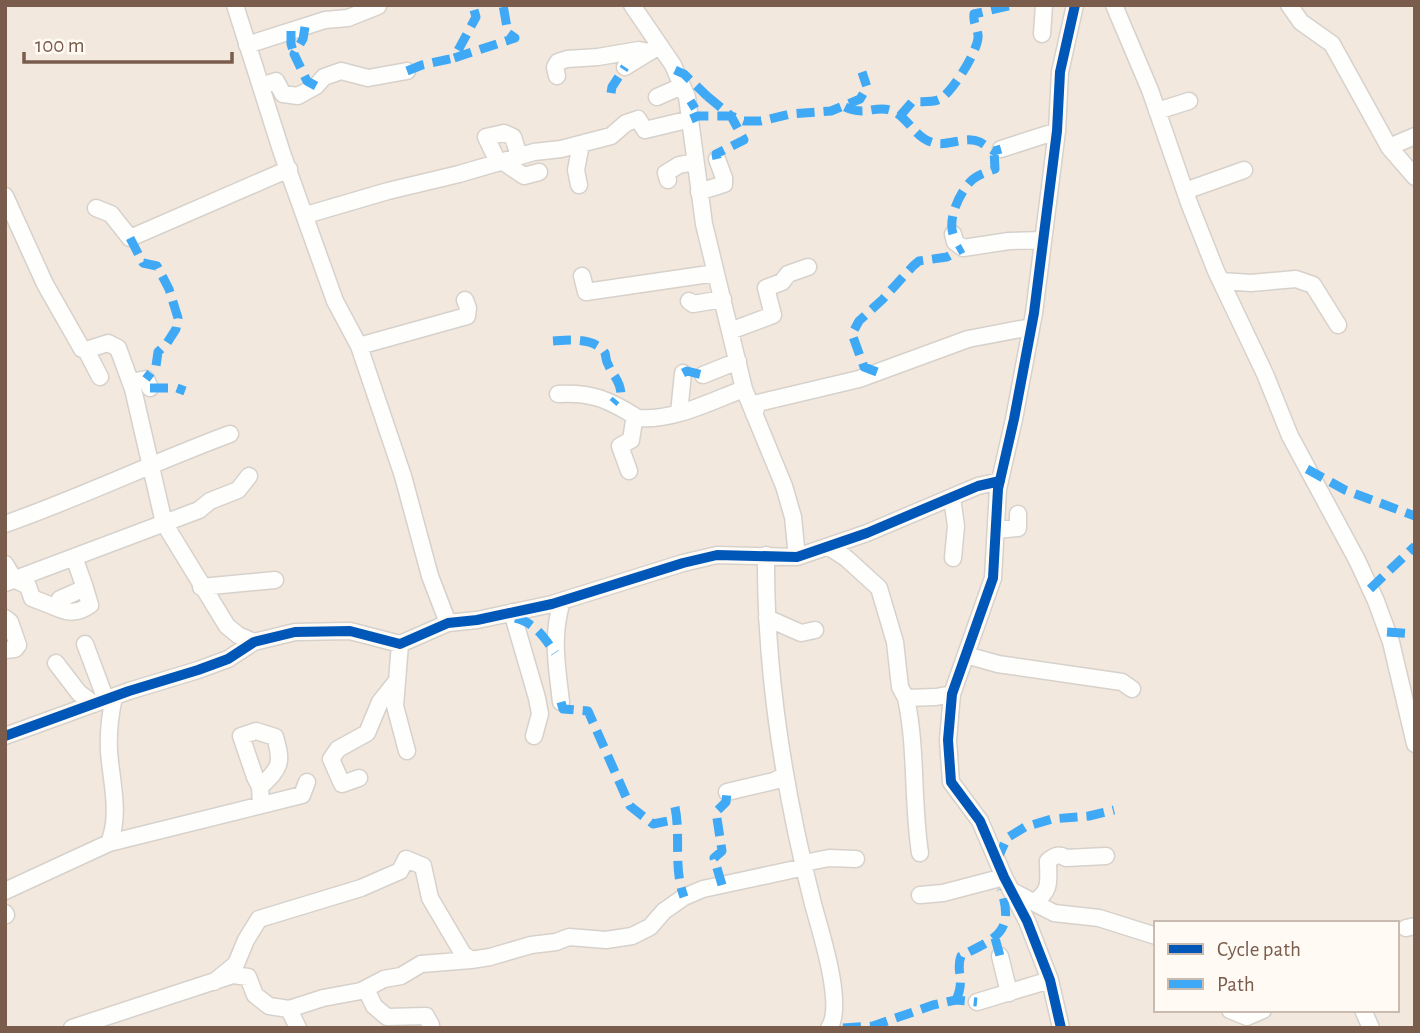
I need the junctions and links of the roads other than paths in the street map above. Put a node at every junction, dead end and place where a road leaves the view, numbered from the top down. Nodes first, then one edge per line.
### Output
1 (235, 5) edge
2 (632, 5) edge
3 (1044, 5) edge
4 (1075, 5) edge
5 (1114, 5) edge
6 (1289, 5) edge
7 (378, 6) edge
8 (1042, 34) dead end
9 (247, 46) junction
10 (655, 48) junction
11 (625, 67) dead end
12 (407, 71) dead end
13 (557, 76) dead end
14 (261, 86) junction
15 (682, 86) junction
16 (657, 97) dead end
17 (1189, 101) dead end
18 (1157, 111) junction
19 (691, 119) junction
20 (1057, 131) junction
21 (1415, 136) edge
22 (580, 144) junction
23 (1389, 148) junction
24 (1001, 149) dead end
25 (519, 156) junction
26 (717, 159) dead end
27 (500, 162) junction
28 (695, 162) junction
29 (289, 169) junction
30 (1244, 170) dead end
31 (539, 172) dead end
32 (1415, 177) edge
33 (668, 180) dead end
34 (579, 185) dead end
35 (699, 191) junction
36 (1185, 191) junction
37 (5, 196) edge
38 (96, 208) dead end
39 (306, 215) junction
40 (953, 234) dead end
41 (1043, 240) junction
42 (808, 267) dead end
43 (716, 273) junction
44 (582, 276) dead end
45 (1221, 281) junction
46 (723, 299) junction
47 (465, 300) dead end
48 (689, 301) dead end
49 (1338, 325) dead end
50 (1031, 327) junction
51 (730, 331) junction
52 (359, 346) junction
53 (86, 350) junction
54 (738, 361) junction
55 (683, 373) dead end
56 (703, 375) dead end
57 (100, 377) dead end
58 (131, 382) junction
59 (150, 388) dead end
60 (744, 389) junction
61 (558, 394) dead end
62 (679, 413) junction
63 (754, 414) junction
64 (638, 418) junction
65 (230, 434) dead end
66 (150, 468) junction
67 (629, 471) dead end
68 (249, 476) dead end
69 (1000, 481) junction
70 (952, 498) junction
71 (1018, 514) dead end
72 (164, 523) junction
73 (5, 524) edge
74 (996, 530) junction
75 (829, 547) junction
76 (766, 555) junction
77 (74, 557) junction
78 (797, 557) junction
79 (953, 558) dead end
80 (5, 564) edge
81 (275, 580) dead end
82 (10, 581) edge
83 (201, 587) junction
84 (562, 601) junction
85 (512, 612) junction
86 (5, 618) edge
87 (767, 618) junction
88 (449, 623) junction
89 (814, 630) dead end
90 (254, 642) junction
91 (85, 644) dead end
92 (400, 644) junction
93 (5, 650) edge
94 (966, 655) junction
95 (56, 663) dead end
96 (396, 682) junction
97 (1132, 689) dead end
98 (953, 694) junction
99 (906, 698) junction
100 (105, 700) junction
101 (561, 702) dead end
102 (1413, 725) edge
103 (5, 736) edge
104 (534, 736) dead end
105 (1415, 744) edge
106 (407, 751) dead end
107 (784, 776) junction
108 (359, 778) dead end
109 (307, 782) dead end
110 (260, 787) dead end
111 (727, 792) dead end
112 (261, 805) junction
113 (109, 843) junction
114 (920, 853) dead end
115 (1106, 856) dead end
116 (856, 859) dead end
117 (804, 865) junction
118 (1008, 884) junction
119 (5, 891) edge
120 (920, 895) dead end
121 (1034, 902) junction
122 (1154, 935) edge
123 (1000, 956) dead end
124 (471, 960) junction
125 (1051, 980) junction
126 (214, 982) junction
127 (366, 989) junction
128 (1009, 993) junction
129 (977, 1002) dead end
130 (289, 1009) junction
131 (1235, 1012) edge
132 (1258, 1012) edge
133 (1364, 1012) edge
134 (431, 1025) dead end
135 (72, 1028) edge
136 (298, 1028) edge
137 (829, 1028) edge
138 (1061, 1028) edge
139 (1371, 1028) edge

1 - 9 street
2 - 10 street
3 - 8 street
4 - 20 street
5 - 18 street
6 - 23 street
7 - 9 street
9 - 14 street
10 - 11 street
10 - 13 street
10 - 15 street
12 - 14 street
14 - 29 street
15 - 16 street
15 - 19 street
17 - 18 street
18 - 36 street
19 - 22 street
19 - 28 street
20 - 24 street
20 - 41 street
21 - 23 street
22 - 25 street
22 - 34 street
23 - 32 street
25 - 27 street
25 - 27 street
26 - 35 street
27 - 31 street
27 - 39 street
28 - 33 street
28 - 35 street
29 - 38 street
29 - 39 street
30 - 36 street
35 - 43 street
36 - 45 street
37 - 53 street
39 - 52 street
40 - 41 street
41 - 50 street
42 - 51 street
43 - 44 street
43 - 46 street
45 - 49 street
45 - 102 street
46 - 48 street
46 - 51 street
47 - 52 street
50 - 63 street
50 - 69 street
51 - 54 street
52 - 88 street
53 - 57 street
53 - 58 street
54 - 56 street
54 - 60 street
55 - 62 street
58 - 59 street
58 - 66 street
60 - 62 street
60 - 63 street
61 - 64 street
62 - 64 street
63 - 78 street
64 - 67 street
65 - 66 street
66 - 72 street
66 - 73 street
68 - 72 street
69 - 70 street
69 - 74 street
70 - 75 street
70 - 79 street
71 - 74 street
72 - 77 street
72 - 83 street
74 - 94 street
75 - 78 street
75 - 99 street
76 - 78 street
76 - 84 street
76 - 87 street
77 - 82 street
77 - 82 street
80 - 82 street
81 - 83 street
83 - 90 street
84 - 85 street
84 - 101 street
85 - 88 street
85 - 104 street
86 - 93 street
87 - 89 street
87 - 107 street
88 - 92 street
90 - 92 street
90 - 100 street
91 - 100 street
92 - 96 street
94 - 97 street
94 - 98 street
95 - 100 street
96 - 106 street
96 - 108 street
98 - 99 street
98 - 118 street
99 - 114 street
100 - 103 street
100 - 113 street
102 - 105 street
107 - 111 street
107 - 117 street
109 - 112 street
110 - 112 street
112 - 113 street
113 - 119 street
115 - 121 street
116 - 117 street
117 - 124 street
117 - 137 street
118 - 120 street
118 - 121 street
118 - 125 street
121 - 122 street
123 - 128 street
124 - 126 street
124 - 127 street
125 - 128 street
125 - 138 street
126 - 130 street
126 - 135 street
127 - 130 street
127 - 134 street
128 - 129 street
130 - 136 street
131 - 132 street
133 - 139 street

